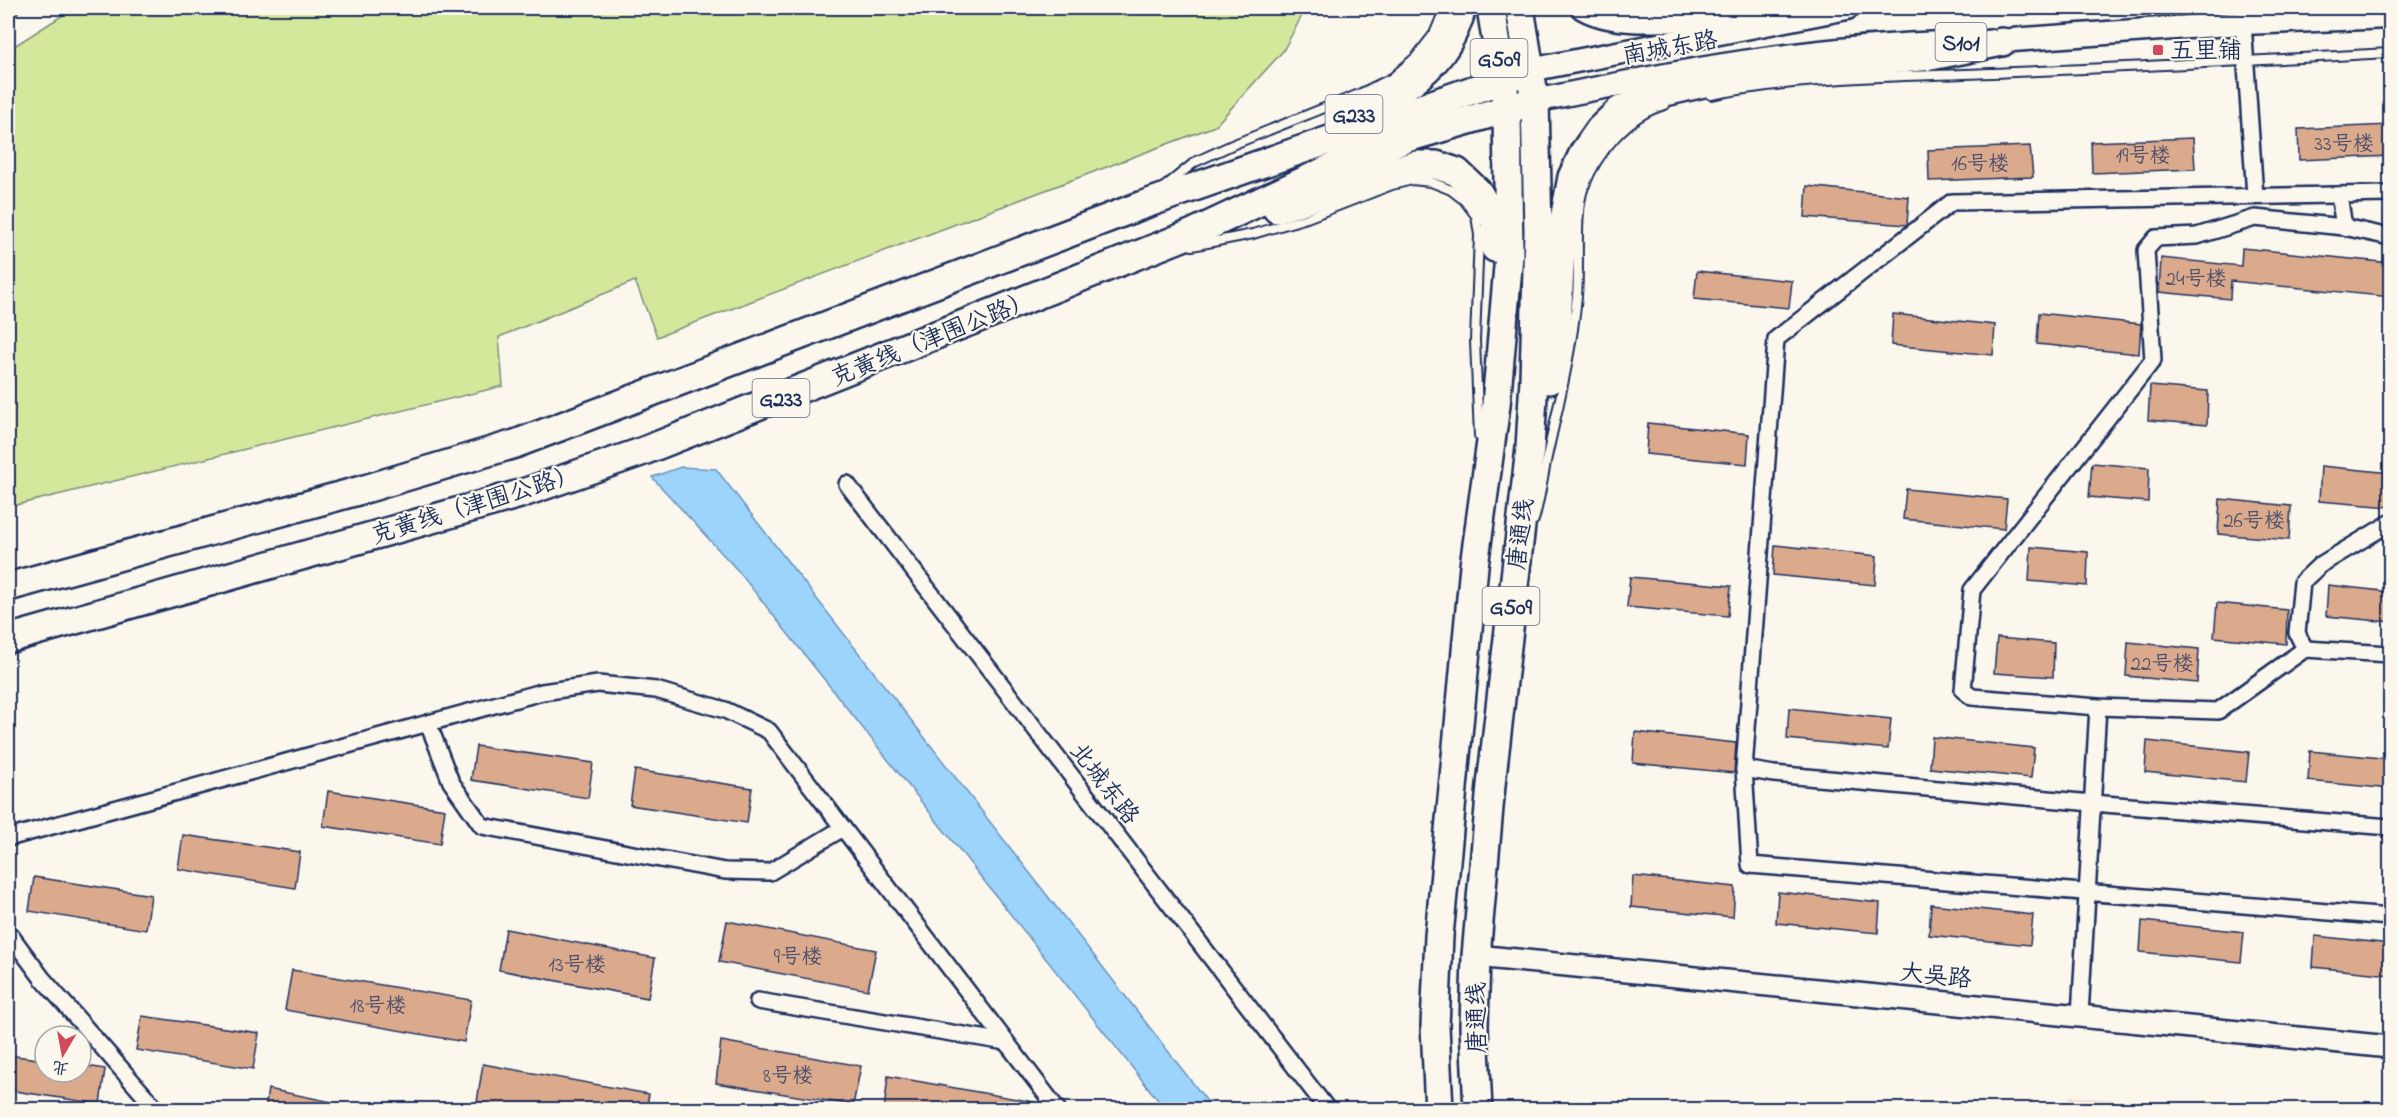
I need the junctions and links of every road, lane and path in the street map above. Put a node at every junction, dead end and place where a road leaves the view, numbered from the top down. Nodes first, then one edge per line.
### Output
1 (1445, 8) edge
2 (1462, 8) edge
3 (1491, 8) edge
4 (1520, 8) edge
5 (1582, 8) edge
6 (1779, 8) edge
7 (1847, 8) edge
8 (2391, 17) edge
9 (2243, 22) junction
10 (2001, 42) junction
11 (2391, 53) edge
12 (2246, 61) junction
13 (1530, 70) junction
14 (1502, 78) junction
15 (1698, 97) dead end
16 (1535, 101) junction
17 (1676, 102) dead end
18 (1507, 109) junction
19 (1210, 181) junction
20 (2391, 194) edge
21 (2339, 195) junction
22 (2255, 196) junction
23 (1140, 206) junction
24 (2344, 227) junction
25 (2391, 237) edge
26 (1183, 244) junction
27 (1496, 405) junction
28 (1479, 443) dead end
29 (1530, 448) junction
30 (847, 484) dead end
31 (1472, 514) dead end
32 (2391, 523) edge
33 (1516, 562) junction
34 (1474, 566) junction
35 (8, 587) edge
36 (8, 639) edge
37 (2305, 649) junction
38 (2391, 654) edge
39 (2098, 708) junction
40 (428, 723) junction
41 (1744, 769) junction
42 (2092, 804) junction
43 (2391, 827) edge
44 (843, 828) junction
45 (8, 838) edge
46 (2087, 892) junction
47 (2391, 917) edge
48 (8, 932) edge
49 (1476, 956) junction
50 (758, 1001) dead end
51 (2080, 1015) junction
52 (1006, 1041) junction
53 (2391, 1047) edge
54 (1050, 1107) edge
55 (157, 1110) edge
56 (1328, 1110) edge
57 (1439, 1110) edge
58 (1478, 1110) edge

1 - 23 lane
2 - 19 highway, G233
3 - 14 highway, G509
4 - 13 highway, 唐通线
5 - 6 main road
7 - 13 main road, 南城东路
8 - 9 main road, 南城东路 / S101
9 - 10 main road, 南城东路 / S101
9 - 12 street
10 - 16 main road, 南城东路 / S101
10 - 29 highway
11 - 12 lane
12 - 15 lane
12 - 22 street
13 - 14 highway, 克黄线（津围公路） / G233
13 - 16 highway, 唐通线
14 - 18 highway, G509
14 - 19 highway, 克黄线（津围公路） / G233
16 - 18 highway, 克黄线（津围公路） / G233
16 - 29 highway, 唐通线 / G509
17 - 33 lane
18 - 26 highway, 克黄线（津围公路） / G233
18 - 27 highway, 唐通线 / G509
19 - 23 highway, 克黄线（津围公路） / G233
20 - 21 street
21 - 22 street
21 - 24 street
22 - 41 street
23 - 35 highway, 克黄线（津围公路） / G233
24 - 25 street
24 - 39 street
26 - 27 highway
26 - 28 lane
26 - 36 highway, 克黄线（津围公路） / G233
27 - 34 highway, 唐通线 / G509
29 - 33 highway, 唐通线 / G509
30 - 56 street, 北城东路
31 - 34 lane
32 - 37 street
33 - 49 highway, 唐通线 / G509
34 - 57 highway, 唐通线 / G509
37 - 38 street
37 - 39 street
39 - 42 street
40 - 44 street
40 - 44 street
40 - 45 street
41 - 42 street
41 - 46 street
42 - 43 street
42 - 46 street
44 - 52 street
46 - 47 street
46 - 51 street
48 - 55 street
49 - 51 street, 大吴路
49 - 58 highway, 唐通线 / G509
50 - 52 street
51 - 53 street, 大吴路
52 - 54 street

